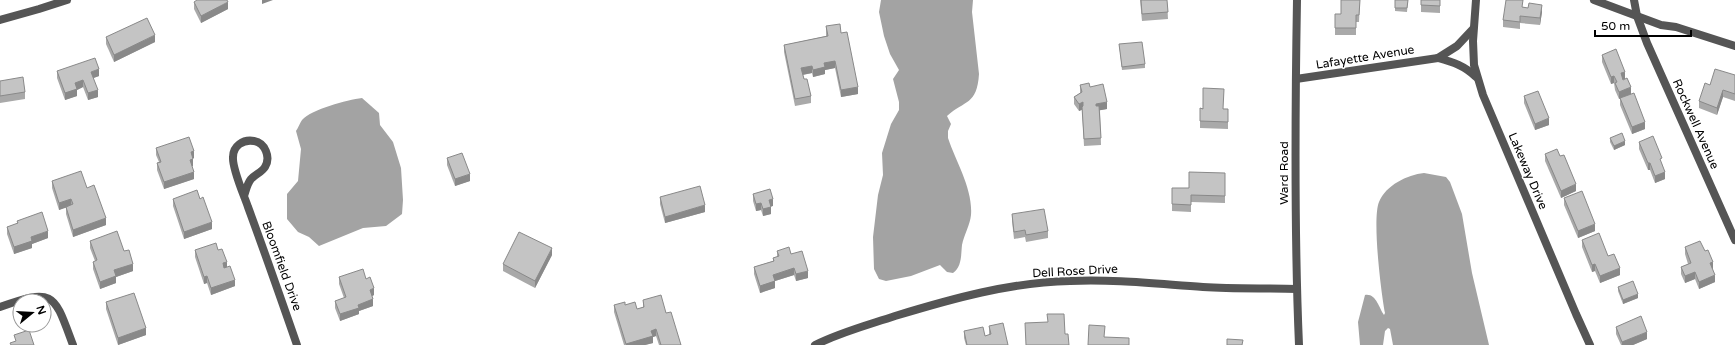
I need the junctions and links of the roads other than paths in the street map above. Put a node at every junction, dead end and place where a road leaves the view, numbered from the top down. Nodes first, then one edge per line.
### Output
1 (67, 0) edge
2 (1297, 0) edge
3 (1476, 0) edge
4 (1594, 0) edge
5 (1634, 0) edge
6 (1637, 16) junction
7 (0, 20) edge
8 (1474, 29) junction
9 (1735, 46) edge
10 (1438, 58) junction
11 (1477, 78) junction
12 (1296, 79) junction
13 (244, 196) junction
14 (1735, 240) edge
15 (1297, 289) junction
16 (0, 307) edge
17 (73, 345) edge
18 (297, 345) edge
19 (815, 345) edge
20 (1299, 345) edge
21 (1590, 345) edge

1 - 7 street
2 - 12 street, Ward Road
3 - 8 street, Lakeway Drive
4 - 6 street
5 - 6 street
6 - 9 street
6 - 14 street, Rockwell Avenue
8 - 10 street, Lafayette Avenue
8 - 11 street, Lakeway Drive
10 - 11 street, Lafayette Avenue
10 - 12 street, Lafayette Avenue
11 - 21 street, Lakeway Drive
12 - 15 street, Ward Road
13 - 13 street, Bloomfield Drive
13 - 18 street, Bloomfield Drive
15 - 19 street, Dell Rose Drive
15 - 20 street, Ward Road
16 - 17 street

